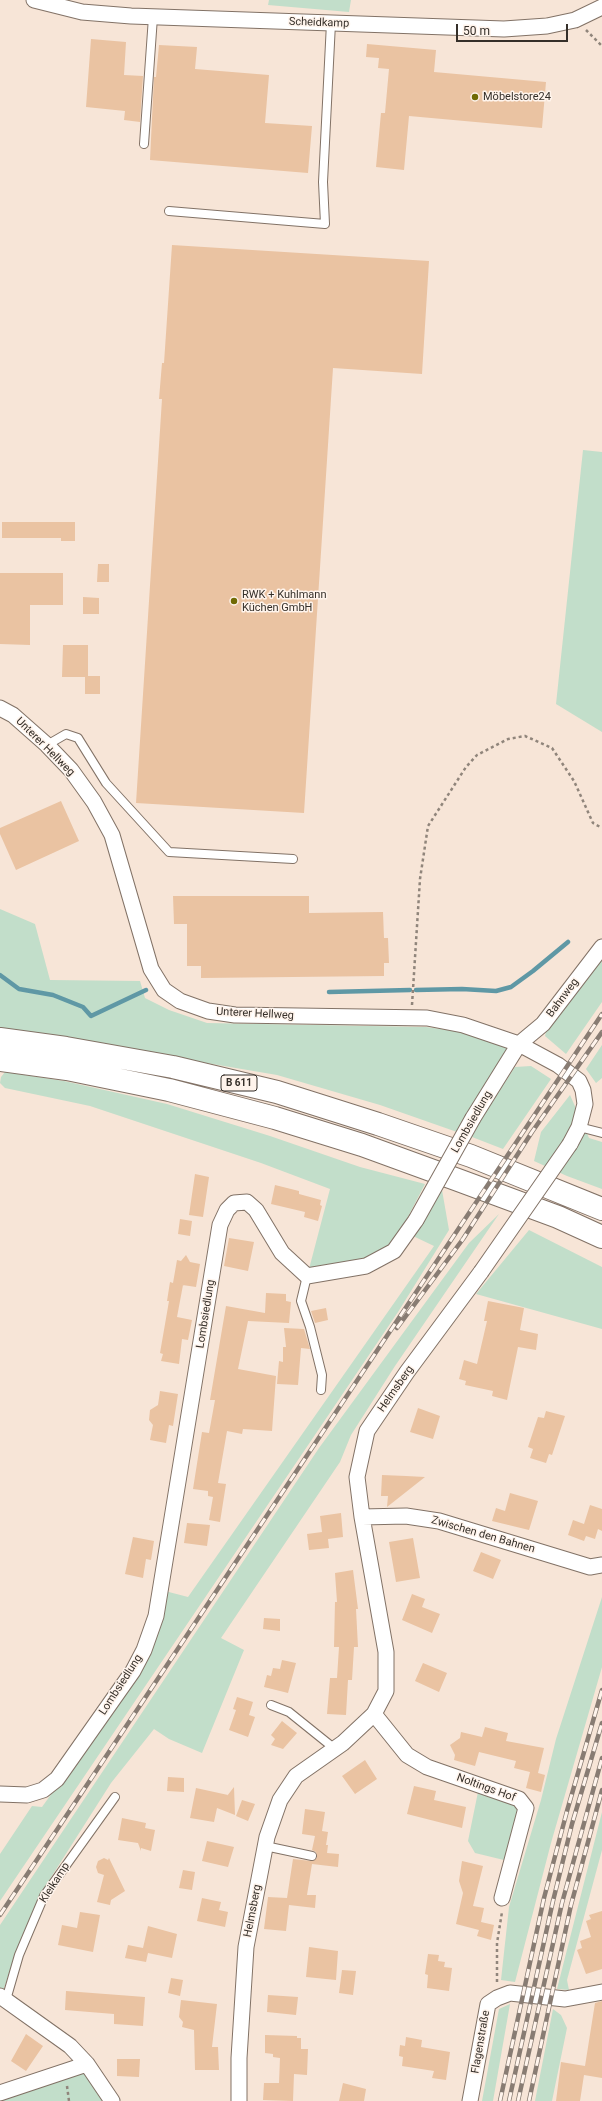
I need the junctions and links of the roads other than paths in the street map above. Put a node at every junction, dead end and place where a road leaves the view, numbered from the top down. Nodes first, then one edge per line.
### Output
1 (34, 0) edge
2 (601, 9) edge
3 (153, 17) junction
4 (331, 24) junction
5 (144, 144) dead end
6 (169, 211) dead end
7 (0, 708) edge
8 (46, 745) junction
9 (293, 860) dead end
10 (602, 947) edge
11 (0, 1039) edge
12 (519, 1044) junction
13 (0, 1060) edge
14 (558, 1065) joint
15 (579, 1127) junction
16 (602, 1133) edge
17 (602, 1209) edge
18 (602, 1237) edge
19 (307, 1276) junction
20 (321, 1390) dead end
21 (362, 1517) junction
22 (602, 1565) edge
23 (271, 1705) dead end
24 (374, 1714) junction
25 (335, 1749) junction
26 (0, 1794) edge
27 (115, 1797) dead end
28 (265, 1846) junction
29 (312, 1856) dead end
30 (503, 1902) road end
31 (602, 1992) edge
32 (3, 1998) edge
33 (87, 2064) junction
34 (0, 2093) edge
35 (112, 2101) edge
36 (239, 2101) edge
37 (470, 2101) edge

1 - 3 street, Scheidkamp
2 - 4 street, Scheidkamp
3 - 4 street, Scheidkamp
3 - 5 lane
4 - 6 lane
7 - 8 street, Unterer Hellweg
8 - 9 lane
8 - 12 street, Unterer Hellweg
10 - 12 street, Bahnweg
11 - 17 highway, B 611
12 - 14 street, Unterer Hellweg
12 - 19 street, Lombsiedlung, bridge
13 - 18 highway, B 611
14 - 15 street, Helmsberg
15 - 16 lane
15 - 21 street, Helmsberg, bridge
19 - 20 lane
19 - 26 street, Lombsiedlung
21 - 22 street, Zwischen den Bahnen
21 - 24 street, Helmsberg
23 - 25 lane
24 - 25 street, Helmsberg
24 - 30 street, Noltings Hof
25 - 28 street, Helmsberg
27 - 32 lane, Kleikamp
28 - 29 lane
28 - 36 street, Helmsberg
31 - 37 street, Flagenstraße
32 - 33 street, Kleikamp
33 - 34 street
33 - 35 street, Kleikamp

